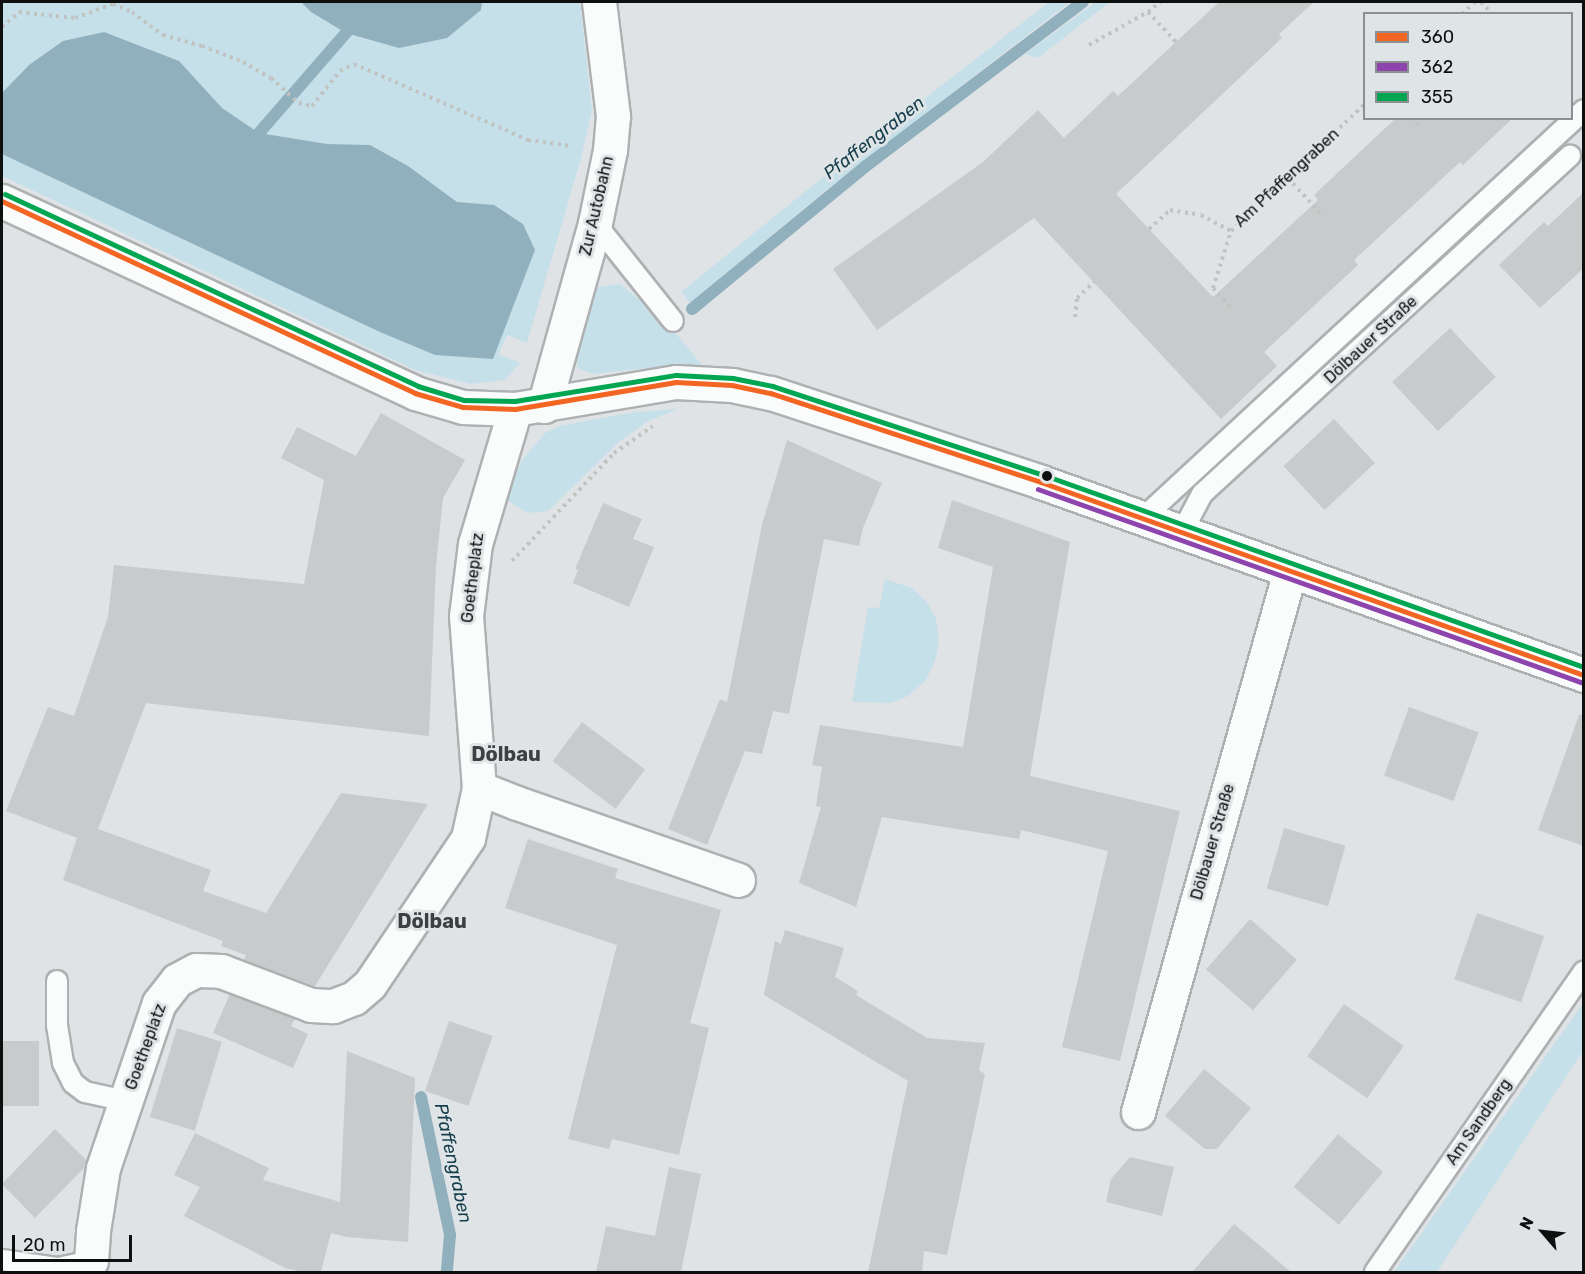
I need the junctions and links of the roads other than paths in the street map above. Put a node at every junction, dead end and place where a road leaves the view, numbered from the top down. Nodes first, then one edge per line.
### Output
1 (599, 2) edge
2 (1584, 110) edge
3 (1570, 156) dead end
4 (2, 201) edge
5 (595, 223) junction
6 (673, 321) dead end
7 (529, 408) junction
8 (1143, 518) junction
9 (1182, 532) junction
10 (1290, 571) junction
11 (1584, 675) edge
12 (479, 788) junction
13 (738, 880) dead end
14 (1584, 971) edge
15 (57, 981) dead end
16 (126, 1101) junction
17 (1138, 1112) dead end
18 (2, 1260) edge
19 (92, 1267) edge
20 (1375, 1272) edge

1 - 5 street, Zur Autobahn
2 - 8 lane
3 - 9 lane, Dölbauer Straße
4 - 7 street
5 - 6 lane
5 - 7 street, Zur Autobahn
7 - 8 street
7 - 12 street, Goetheplatz
8 - 9 street
9 - 10 street
10 - 11 street
10 - 17 street, Dölbauer Straße
12 - 13 street
12 - 16 street, Goetheplatz
14 - 20 lane, Am Sandberg
15 - 16 lane
16 - 19 street, Goetheplatz
18 - 19 lane, Goetheplatz

